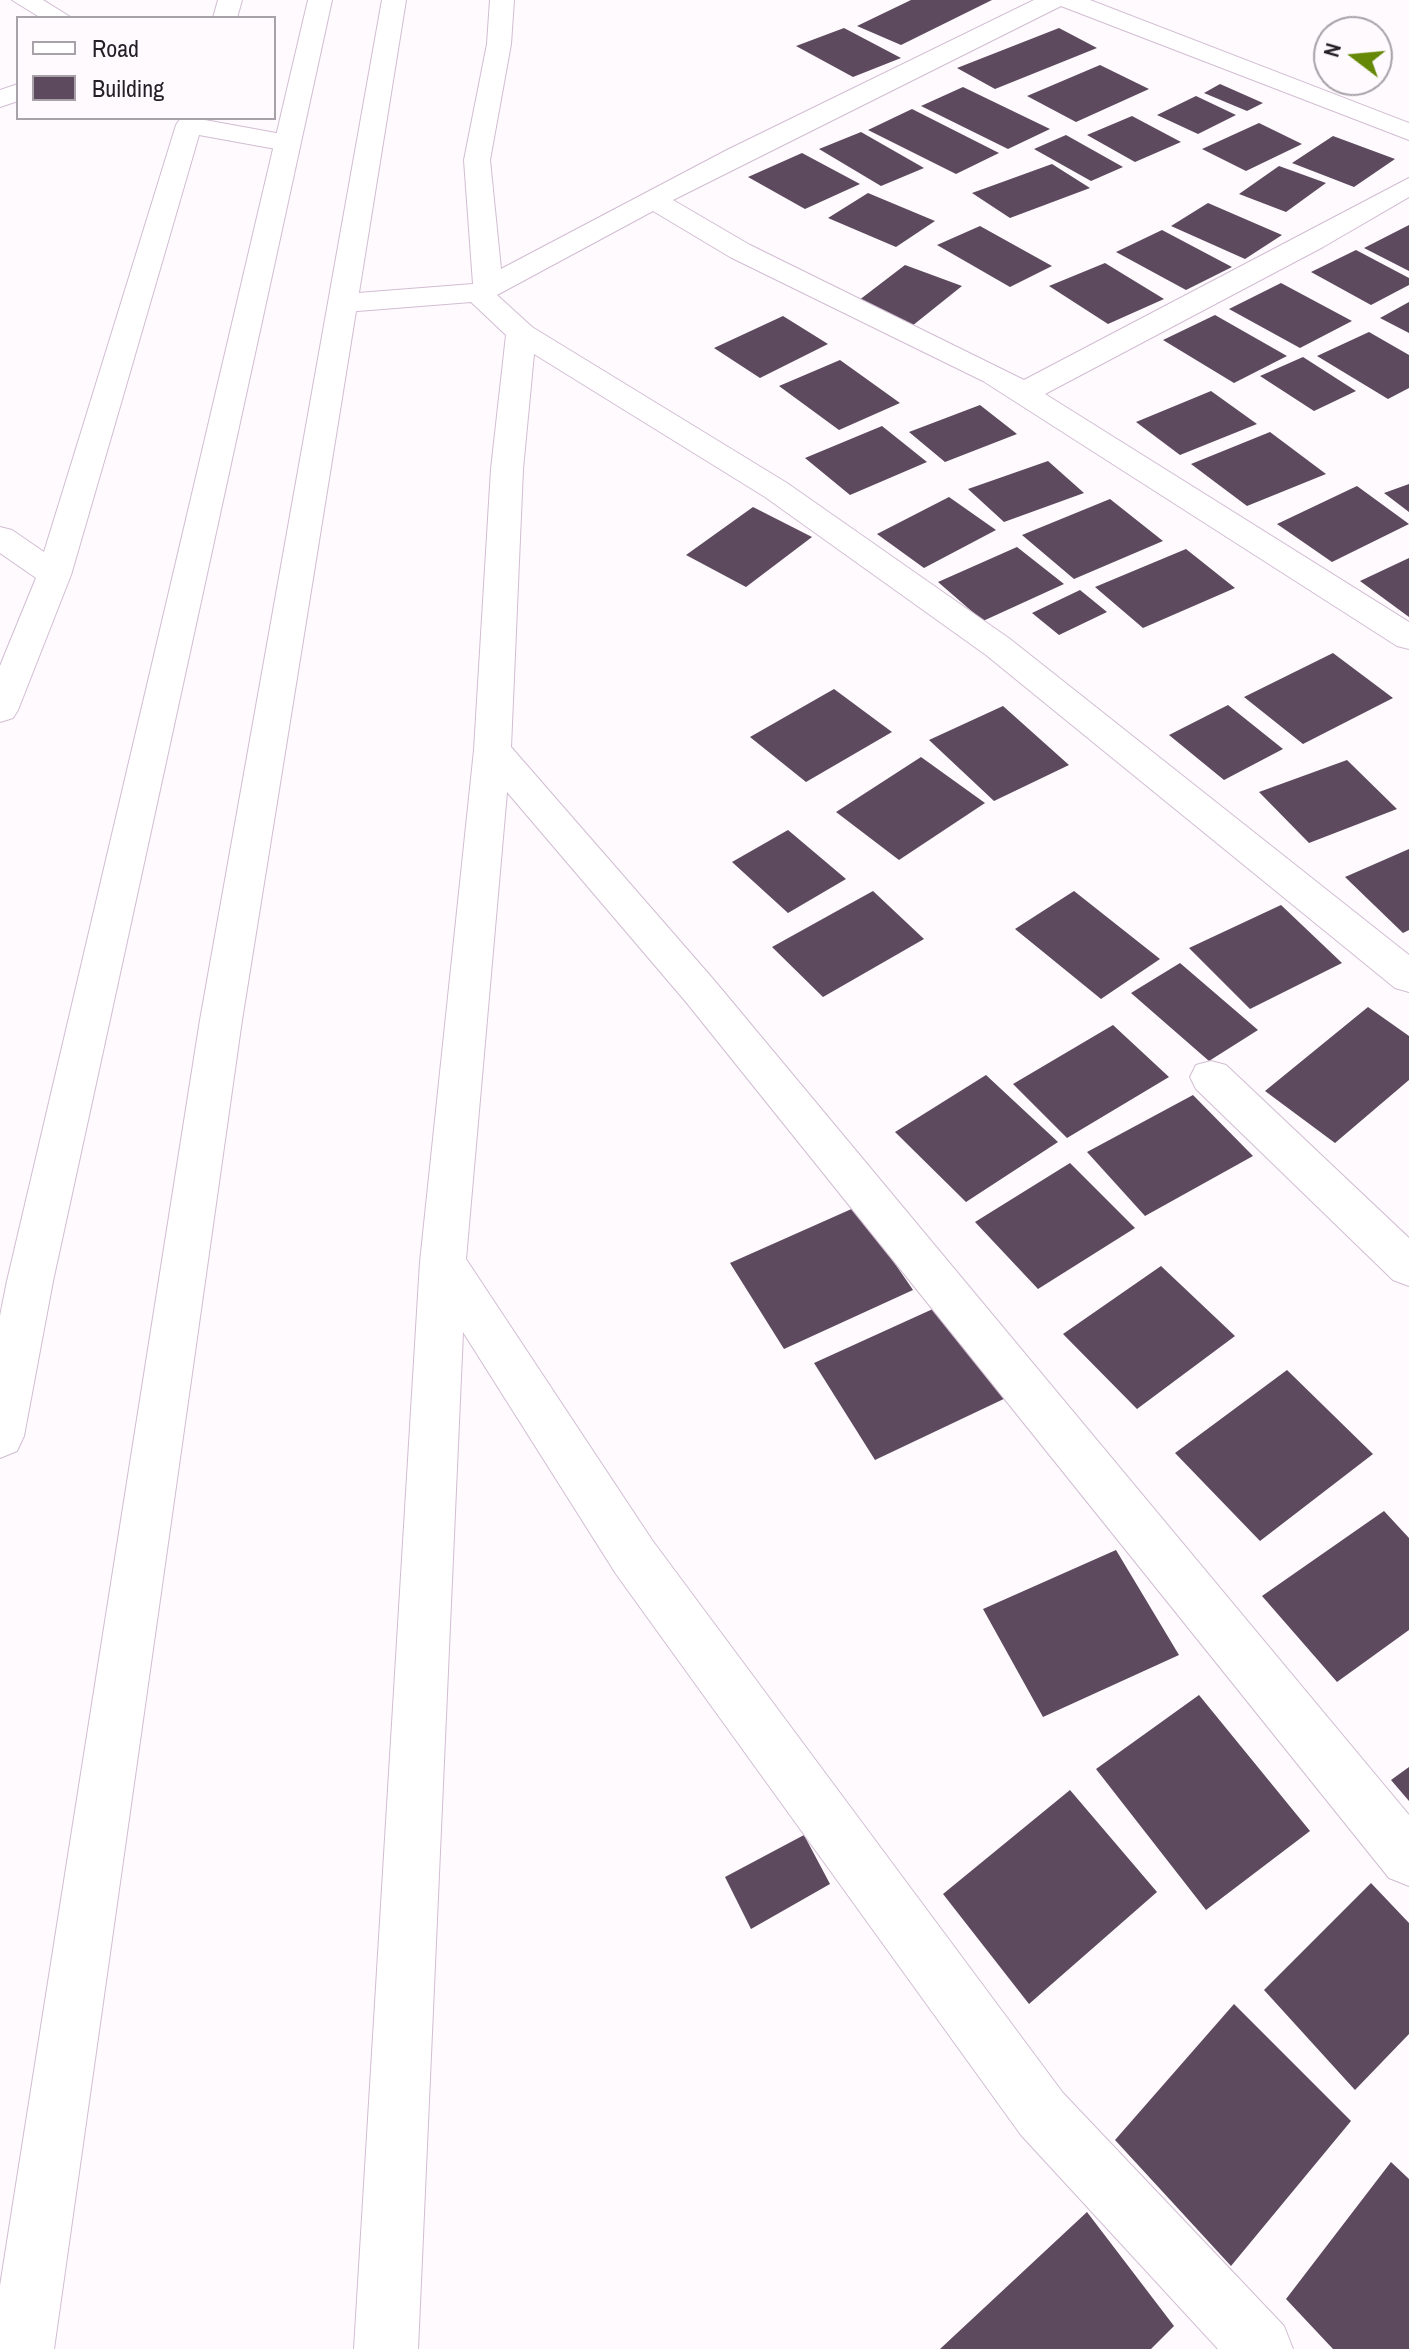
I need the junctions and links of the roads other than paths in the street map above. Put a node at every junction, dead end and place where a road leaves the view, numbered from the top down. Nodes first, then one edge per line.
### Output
1 (24, 0) edge
2 (320, 0) edge
3 (394, 0) edge
4 (502, 0) edge
5 (1053, 0) edge
6 (1068, 0) edge
7 (56, 16) edge
8 (188, 121) edge
9 (1409, 132) edge
10 (287, 143) junction
11 (1409, 186) edge
12 (653, 200) junction
13 (483, 290) junction
14 (345, 303) junction
15 (521, 333) junction
16 (1023, 393) junction
17 (0, 537) edge
18 (54, 575) junction
19 (1409, 638) edge
20 (0, 710) edge
21 (492, 750) junction
22 (1409, 977) edge
23 (1211, 1077) dead end
24 (443, 1262) junction
25 (1409, 1267) edge
26 (0, 1436) edge
27 (1409, 1858) edge
28 (22, 2349) edge
29 (386, 2349) edge
30 (1261, 2349) edge

1 - 7 main road
2 - 10 main road
3 - 14 main road
4 - 13 main road
5 - 12 main road
6 - 9 main road
8 - 10 main road
8 - 18 main road
10 - 26 main road
11 - 16 main road
12 - 13 main road
12 - 16 main road
13 - 14 main road
13 - 15 main road
14 - 28 main road
15 - 21 main road
15 - 22 main road
16 - 19 main road
17 - 18 main road
18 - 20 main road
21 - 24 main road
21 - 27 main road
23 - 25 main road
24 - 29 main road
24 - 30 main road

